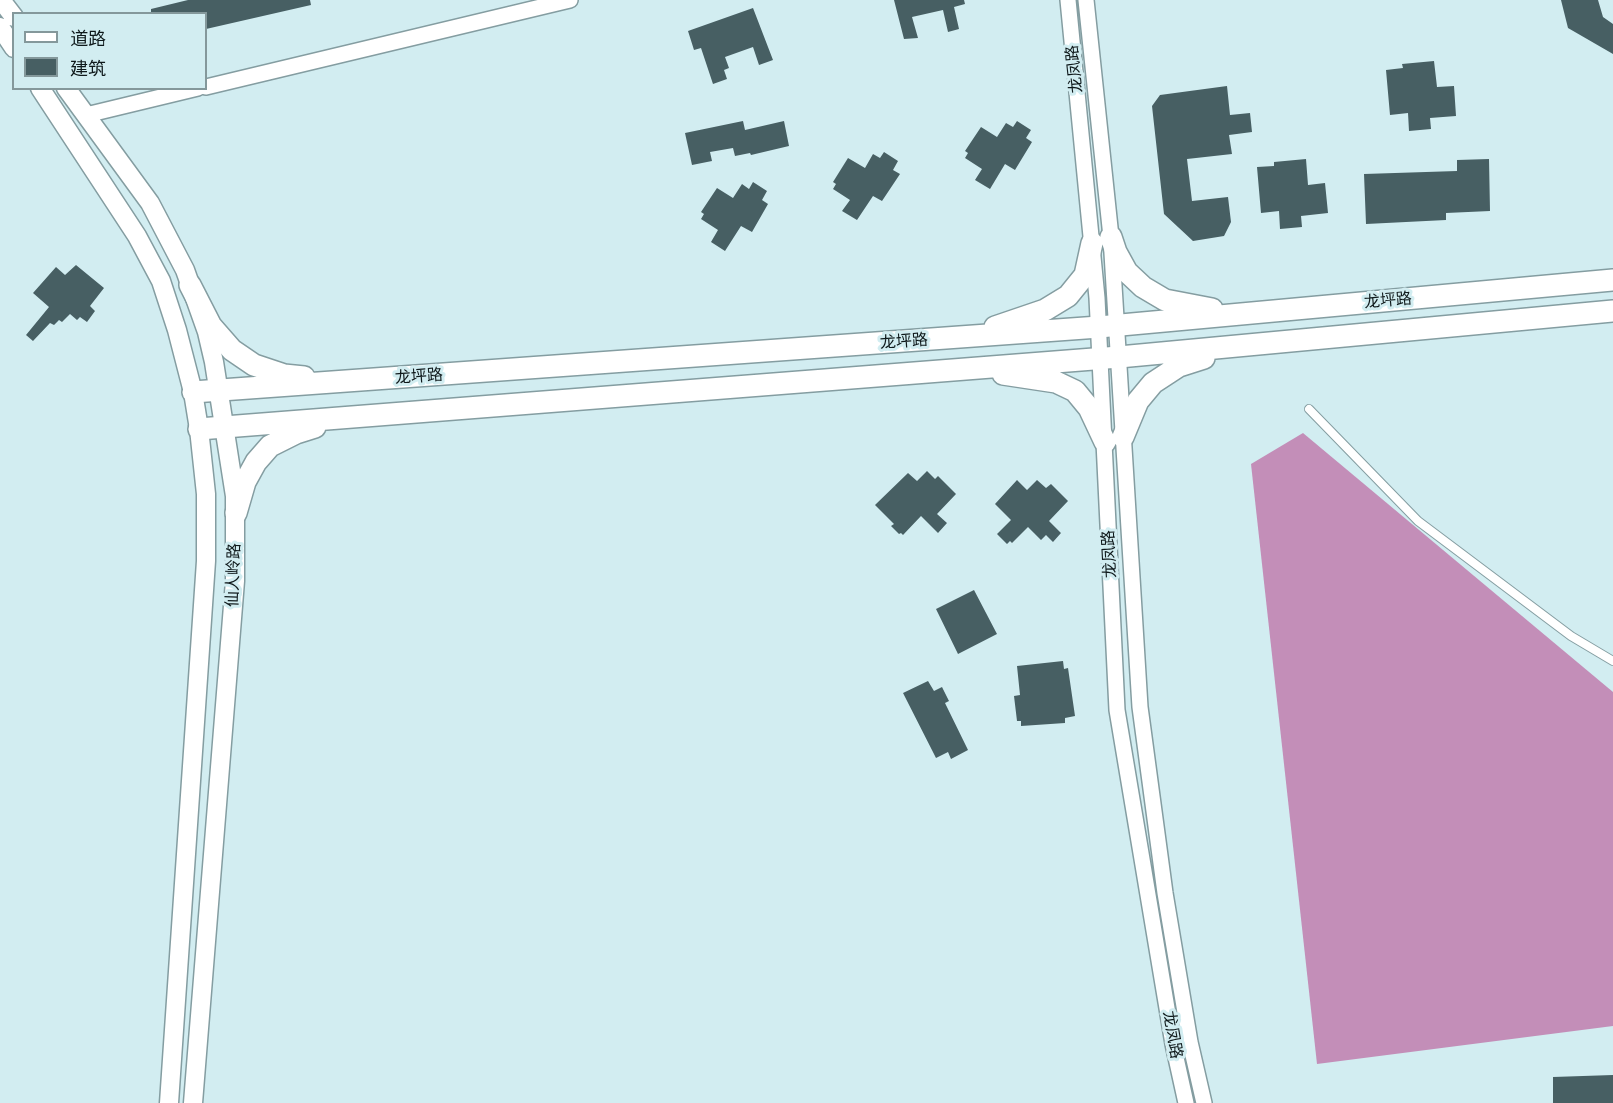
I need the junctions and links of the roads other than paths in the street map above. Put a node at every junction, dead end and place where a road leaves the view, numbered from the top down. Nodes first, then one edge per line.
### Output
1 (1, 0) edge
2 (570, 0) edge
3 (1068, 0) edge
4 (1086, 0) edge
5 (12, 14) edge
6 (0, 27) edge
7 (12, 45) edge
8 (207, 87) edge
9 (41, 90) edge
10 (67, 90) edge
11 (190, 90) edge
12 (86, 115) junction
13 (1101, 240) junction
14 (1613, 280) edge
15 (190, 285) junction
16 (1613, 311) edge
17 (1236, 314) junction
18 (1108, 326) junction
19 (960, 338) junction
20 (1243, 346) junction
21 (1110, 357) junction
22 (964, 369) junction
23 (346, 382) junction
24 (219, 391) junction
25 (194, 392) junction
26 (1309, 409) dead end
27 (349, 417) junction
28 (225, 427) junction
29 (199, 429) junction
30 (1114, 439) junction
31 (236, 513) junction
32 (1613, 661) edge
33 (169, 1103) edge
34 (193, 1103) edge
35 (1185, 1103) edge
36 (1204, 1103) edge

1 - 5 street
2 - 8 street
3 - 13 street, 龙凤路
4 - 13 street, 龙凤路
6 - 7 street
9 - 25 street, 仙人岭路
10 - 12 street, 仙人岭路
11 - 12 street
12 - 15 street, 仙人岭路
13 - 17 main road
13 - 18 street, 龙凤路
13 - 19 main road
14 - 17 main road, 龙坪路
15 - 23 main road
15 - 24 street, 仙人岭路
16 - 20 main road, 龙坪路
17 - 18 main road, 龙坪路
18 - 19 main road, 龙坪路
18 - 21 street, 龙凤路
19 - 23 main road, 龙坪路
20 - 21 main road, 龙坪路
20 - 30 main road
21 - 22 main road, 龙坪路
21 - 30 street, 龙凤路
22 - 27 main road, 龙坪路
22 - 30 main road
23 - 24 main road, 龙坪路
24 - 25 main road, 龙坪路
24 - 28 street, 仙人岭路
25 - 29 street, 仙人岭路
26 - 32 lane
27 - 28 main road, 龙坪路
27 - 31 main road
28 - 29 main road, 龙坪路
28 - 31 street, 仙人岭路
29 - 33 street, 仙人岭路
30 - 35 street, 龙凤路
30 - 36 street, 龙凤路
31 - 34 street, 仙人岭路

